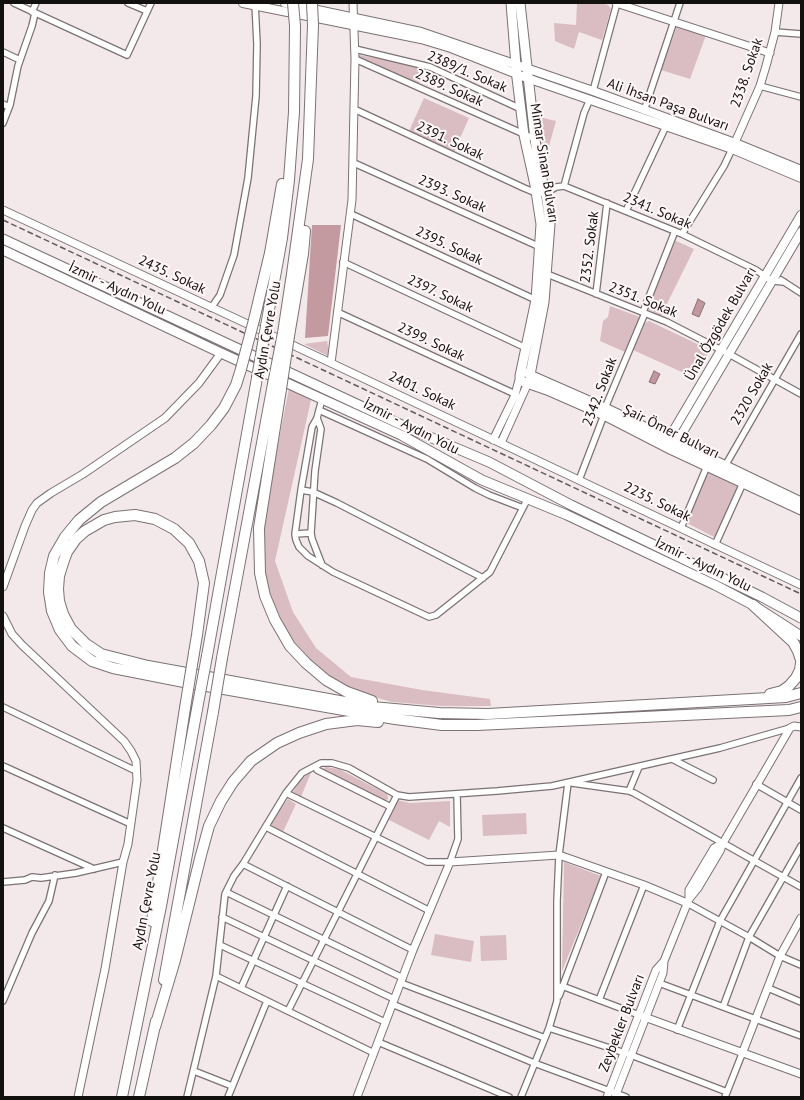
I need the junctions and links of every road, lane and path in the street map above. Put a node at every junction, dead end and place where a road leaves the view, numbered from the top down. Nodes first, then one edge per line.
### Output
1 (14, 3) edge
2 (36, 3) edge
3 (128, 3) edge
4 (151, 3) edge
5 (243, 3) edge
6 (284, 3) edge
7 (293, 3) edge
8 (312, 3) edge
9 (353, 3) edge
10 (511, 3) edge
11 (520, 3) edge
12 (616, 3) edge
13 (680, 3) edge
14 (779, 3) edge
15 (255, 4) edge
16 (33, 12) junction
17 (147, 12) junction
18 (354, 17) junction
19 (674, 22) junction
20 (354, 26) junction
21 (775, 32) junction
22 (801, 34) edge
23 (355, 49) junction
24 (3, 52) edge
25 (770, 53) junction
26 (355, 59) junction
27 (20, 60) junction
28 (516, 64) junction
29 (526, 68) junction
30 (517, 74) junction
31 (527, 78) junction
32 (760, 86) junction
33 (592, 95) junction
34 (801, 97) edge
35 (3, 104) edge
36 (9, 107) junction
37 (354, 110) junction
38 (521, 110) junction
39 (643, 114) junction
40 (3, 123) edge
41 (666, 126) junction
42 (292, 133) junction
43 (524, 135) junction
44 (534, 139) junction
45 (734, 146) junction
46 (354, 163) junction
47 (801, 170) edge
48 (801, 178) edge
49 (564, 186) junction
50 (540, 189) junction
51 (607, 203) junction
52 (3, 210) edge
53 (626, 211) junction
54 (351, 214) junction
55 (801, 215) edge
56 (675, 231) junction
57 (801, 232) edge
58 (682, 234) junction
59 (3, 239) edge
60 (540, 247) junction
61 (3, 250) edge
62 (344, 262) junction
63 (542, 274) junction
64 (766, 274) junction
65 (773, 278) junction
66 (801, 293) edge
67 (596, 294) junction
68 (540, 301) junction
69 (211, 308) junction
70 (337, 312) junction
71 (644, 312) junction
72 (801, 334) edge
73 (526, 348) junction
74 (725, 352) junction
75 (221, 353) junction
76 (331, 363) junction
77 (520, 376) junction
78 (529, 379) junction
79 (775, 379) junction
80 (277, 387) junction
81 (515, 394) junction
82 (801, 394) edge
83 (322, 399) junction
84 (319, 410) junction
85 (604, 412) junction
86 (317, 418) junction
87 (493, 440) junction
88 (501, 443) junction
89 (670, 444) junction
90 (478, 457) junction
91 (496, 466) junction
92 (707, 466) junction
93 (725, 466) junction
94 (470, 473) junction
95 (579, 480) junction
96 (488, 482) junction
97 (743, 482) junction
98 (301, 490) junction
99 (313, 492) junction
100 (528, 498) junction
101 (801, 502) edge
102 (522, 508) junction
103 (801, 510) edge
104 (681, 528) junction
105 (311, 533) junction
106 (295, 534) junction
107 (715, 545) junction
108 (322, 565) junction
109 (483, 578) junction
110 (801, 585) edge
111 (3, 588) edge
112 (753, 605) junction
113 (3, 616) edge
114 (801, 618) edge
115 (801, 636) edge
116 (801, 662) edge
117 (801, 692) edge
118 (751, 699) junction
119 (3, 707) edge
120 (801, 707) edge
121 (407, 711) junction
122 (442, 725) junction
123 (801, 727) edge
124 (790, 728) junction
125 (672, 759) junction
126 (3, 766) edge
127 (316, 766) junction
128 (639, 767) junction
129 (136, 771) junction
130 (801, 778) edge
131 (713, 780) dead end
132 (568, 783) junction
133 (756, 784) junction
134 (629, 791) junction
135 (286, 793) junction
136 (397, 795) junction
137 (457, 795) junction
138 (787, 802) junction
139 (391, 807) junction
140 (801, 810) edge
141 (131, 824) junction
142 (266, 827) junction
143 (3, 828) edge
144 (376, 837) junction
145 (723, 843) junction
146 (801, 846) edge
147 (559, 855) junction
148 (754, 860) junction
149 (123, 862) junction
150 (450, 862) junction
151 (243, 864) junction
152 (94, 869) junction
153 (606, 872) junction
154 (357, 874) junction
155 (55, 875) junction
156 (783, 877) junction
157 (3, 882) edge
158 (644, 885) junction
159 (287, 886) junction
160 (801, 887) edge
161 (226, 892) junction
162 (688, 901) junction
163 (337, 911) junction
164 (430, 911) junction
165 (274, 915) junction
166 (222, 917) junction
167 (801, 918) edge
168 (720, 921) junction
169 (799, 926) edge
170 (749, 936) junction
171 (264, 937) junction
172 (323, 938) junction
173 (220, 945) junction
174 (413, 950) junction
175 (780, 956) junction
176 (313, 960) junction
177 (254, 961) junction
178 (664, 961) junction
179 (801, 965) edge
180 (216, 976) junction
181 (402, 980) junction
182 (301, 983) junction
183 (659, 983) junction
184 (562, 986) junction
185 (241, 988) junction
186 (768, 988) junction
187 (691, 994) junction
188 (557, 1000) junction
189 (599, 1000) junction
190 (3, 1001) edge
191 (267, 1001) junction
192 (393, 1002) junction
193 (801, 1002) edge
194 (723, 1007) junction
195 (288, 1011) junction
196 (642, 1017) junction
197 (756, 1020) junction
198 (385, 1022) junction
199 (136, 1025) junction
200 (155, 1027) junction
201 (549, 1028) junction
202 (677, 1030) junction
203 (801, 1036) edge
204 (545, 1038) junction
205 (378, 1042) junction
206 (374, 1053) junction
207 (628, 1054) junction
208 (742, 1054) junction
209 (534, 1063) junction
210 (194, 1071) junction
211 (801, 1074) edge
212 (232, 1086) junction
213 (612, 1094) edge
214 (726, 1095) edge
215 (78, 1097) edge
216 (122, 1097) edge
217 (139, 1097) edge
218 (187, 1097) edge
219 (228, 1097) edge
220 (357, 1097) edge
221 (510, 1097) edge
222 (521, 1097) edge
223 (626, 1097) edge

1 - 16 street
2 - 16 street
3 - 17 street
4 - 17 street
5 - 15 main road
6 - 18 main road
7 - 42 highway, Aydın Çevre Yolu, bridge
8 - 80 highway, Aydın Çevre Yolu, bridge
9 - 18 street
10 - 28 main road, Mimar Sinan Bulvarı
11 - 29 main road, Mimar Sinan Bulvarı
12 - 19 street
12 - 33 street
13 - 19 street
14 - 21 street, 2338. Sokak
15 - 20 main road
15 - 69 street
16 - 17 street
16 - 27 street
18 - 20 street
18 - 28 main road
19 - 25 street
19 - 39 street
20 - 23 street
20 - 30 main road
21 - 22 street
21 - 25 street, 2338. Sokak
23 - 26 street
23 - 38 street, 2389/1. Sokak
24 - 27 street
25 - 32 street, 2338. Sokak
26 - 37 street
26 - 43 street, 2389. Sokak
27 - 36 street
28 - 29 main road, Ali İhsan Paşa Bulvarı
28 - 30 main road, Mimar Sinan Bulvarı
29 - 31 main road, Mimar Sinan Bulvarı
29 - 33 main road, Ali İhsan Paşa Bulvarı
30 - 31 main road, Ali İhsan Paşa Bulvarı
30 - 38 main road, Mimar Sinan Bulvarı
31 - 33 main road, Ali İhsan Paşa Bulvarı
31 - 44 main road, Mimar Sinan Bulvarı
32 - 34 street
32 - 45 street, 2338. Sokak
33 - 39 main road, Ali İhsan Paşa Bulvarı
33 - 49 street
35 - 36 street
36 - 40 street
37 - 46 street
37 - 50 street, 2391. Sokak
38 - 43 main road, Mimar Sinan Bulvarı
39 - 41 main road, Ali İhsan Paşa Bulvarı
39 - 45 main road, Ali İhsan Paşa Bulvarı
41 - 45 main road, Ali İhsan Paşa Bulvarı
41 - 53 street
42 - 122 highway, bridge
42 - 199 highway, Aydın Çevre Yolu, bridge
43 - 44 street, 2389. Sokak
43 - 50 main road, Mimar Sinan Bulvarı
44 - 50 main road, Mimar Sinan Bulvarı
45 - 47 main road, Ali İhsan Paşa Bulvarı
45 - 48 main road, Ali İhsan Paşa Bulvarı
45 - 58 street
46 - 54 street
46 - 60 street, 2393. Sokak
49 - 50 street
49 - 51 street, 2341. Sokak
50 - 60 main road, Mimar Sinan Bulvarı
50 - 63 main road, Mimar Sinan Bulvarı
51 - 53 street, 2341. Sokak
51 - 67 street, 2352. Sokak
52 - 69 street, 2435. Sokak
53 - 56 street, 2341. Sokak
54 - 62 street
54 - 68 street, 2395. Sokak
55 - 64 main road, Ünal Özgödek Bulvarı
56 - 58 street, 2341. Sokak
56 - 71 street, 2342. Sokak
57 - 65 main road, Ünal Özgödek Bulvarı
58 - 64 street, 2341. Sokak
59 - 90 main road, İzmir - Aydın Yolu
60 - 63 main road, Mimar Sinan Bulvarı
61 - 75 main road, İzmir - Aydın Yolu
62 - 70 street
62 - 73 street, 2397. Sokak
63 - 67 street, 2351. Sokak
63 - 68 main road, Mimar Sinan Bulvarı
64 - 65 street
64 - 74 main road, Ünal Özgödek Bulvarı
65 - 66 street
65 - 74 main road, Ünal Özgödek Bulvarı
67 - 71 street, 2351. Sokak
68 - 73 main road, Mimar Sinan Bulvarı
68 - 78 main road, Mimar Sinan Bulvarı
69 - 76 street, 2435. Sokak
70 - 76 street
70 - 81 street, 2399. Sokak
71 - 74 street, 2351. Sokak
71 - 85 street, 2342. Sokak
72 - 79 street, 2320 Sokak
73 - 77 main road, Mimar Sinan Bulvarı
74 - 79 street, 2351. Sokak
74 - 89 main road, Ünal Özgödek Bulvarı
75 - 83 main road, İzmir - Aydın Yolu
75 - 111 street
76 - 87 street, 2401. Sokak
77 - 78 main road, Şair Ömer Bulvarı
77 - 81 street, Mimar Sinan Bulvarı
78 - 85 main road, Şair Ömer Bulvarı
78 - 88 street, Mimar Sinan Bulvarı
79 - 82 street, 2351. Sokak
79 - 93 street, 2320 Sokak
80 - 121 highway
80 - 200 highway, Aydın Çevre Yolu, bridge
81 - 87 street, Mimar Sinan Bulvarı
83 - 84 street
83 - 94 main road, İzmir - Aydın Yolu
84 - 86 street
84 - 102 street
85 - 89 main road, Şair Ömer Bulvarı
85 - 95 street, 2342. Sokak
86 - 98 street
86 - 99 street
87 - 88 street, 2401. Sokak
88 - 95 street, 2235. Sokak
89 - 92 main road, Şair Ömer Bulvarı
89 - 93 main road, Şair Ömer Bulvarı
90 - 91 main road, İzmir - Aydın Yolu
90 - 94 main road
91 - 96 main road
91 - 114 main road, İzmir - Aydın Yolu
92 - 97 main road, Şair Ömer Bulvarı
92 - 104 street
93 - 101 main road, Şair Ömer Bulvarı
94 - 96 main road, İzmir - Aydın Yolu
95 - 104 street, 2235. Sokak
96 - 100 main road, İzmir - Aydın Yolu
97 - 103 main road, Şair Ömer Bulvarı
97 - 107 street
98 - 99 street
98 - 106 street
99 - 105 street
99 - 109 street
100 - 102 street
100 - 112 main road, İzmir - Aydın Yolu
102 - 109 street
104 - 107 street, 2235. Sokak
105 - 106 street
105 - 108 street
106 - 108 street
107 - 110 street, 2235. Sokak
108 - 109 street
112 - 115 main road, İzmir - Aydın Yolu
112 - 116 highway
113 - 129 street
116 - 118 highway
117 - 118 highway
118 - 121 highway
119 - 129 street
120 - 122 highway
121 - 199 highway, bridge
122 - 200 highway
123 - 124 street
124 - 125 street
124 - 133 street, Zeybekler Bulvarı
125 - 128 street
125 - 131 street
126 - 141 street
127 - 135 street
127 - 136 street
127 - 139 street
128 - 132 street
128 - 134 street
129 - 141 street
130 - 138 street
132 - 134 street
132 - 137 street
132 - 147 street
133 - 138 street
133 - 145 street, Zeybekler Bulvarı
134 - 145 street
135 - 142 street
135 - 144 street
136 - 137 street
136 - 139 street
137 - 150 street
138 - 140 street
138 - 148 street
139 - 144 street
141 - 149 street
142 - 151 street
142 - 154 street
143 - 152 street
144 - 150 street
144 - 154 street
145 - 148 street
145 - 162 street, Zeybekler Bulvarı
146 - 156 street
147 - 150 street
147 - 153 street
147 - 188 street
148 - 156 street
148 - 168 street
149 - 152 street
149 - 215 street
150 - 164 street
151 - 159 street
151 - 161 street
152 - 155 street
153 - 158 street
153 - 184 street
154 - 163 street
154 - 164 street
155 - 157 street
155 - 190 street
156 - 160 street
156 - 170 street
158 - 162 street
158 - 189 street
159 - 163 street
159 - 165 street
161 - 165 street
161 - 166 street
162 - 168 street
162 - 178 street, Zeybekler Bulvarı
163 - 172 street
163 - 174 street
164 - 174 street
165 - 171 street
165 - 172 street
166 - 171 street
166 - 173 street
167 - 169 street
168 - 170 street
168 - 187 street
169 - 175 street
170 - 175 street
170 - 194 street
171 - 176 street
171 - 177 street
172 - 176 street
172 - 181 street
173 - 177 street
173 - 180 street
174 - 181 street
175 - 179 street
175 - 186 street
176 - 182 street
176 - 192 street
177 - 182 street
177 - 185 street
178 - 183 street, Zeybekler Bulvarı
178 - 196 street, Zeybekler Bulvarı
180 - 185 street
180 - 210 street
181 - 192 street
181 - 204 street
182 - 195 street
182 - 198 street
183 - 187 street
183 - 196 street, Zeybekler Bulvarı
184 - 188 street
184 - 189 street
185 - 191 street
186 - 193 street
186 - 197 street
187 - 194 street
187 - 202 street
188 - 201 street
189 - 196 street
191 - 195 street
191 - 212 street
192 - 198 street
192 - 209 street
194 - 197 street
195 - 206 street
196 - 202 street
196 - 207 street, Zeybekler Bulvarı
197 - 203 street
197 - 208 street
198 - 205 street
199 - 216 highway, Aydın Çevre Yolu
200 - 217 highway
201 - 204 street
201 - 207 street
202 - 208 street
204 - 209 street
205 - 206 street
205 - 221 street
206 - 220 street
207 - 213 street, Zeybekler Bulvarı
207 - 214 street
208 - 211 street
208 - 214 street
209 - 213 street
209 - 222 street
210 - 212 street
210 - 218 street
212 - 219 street
213 - 223 street

